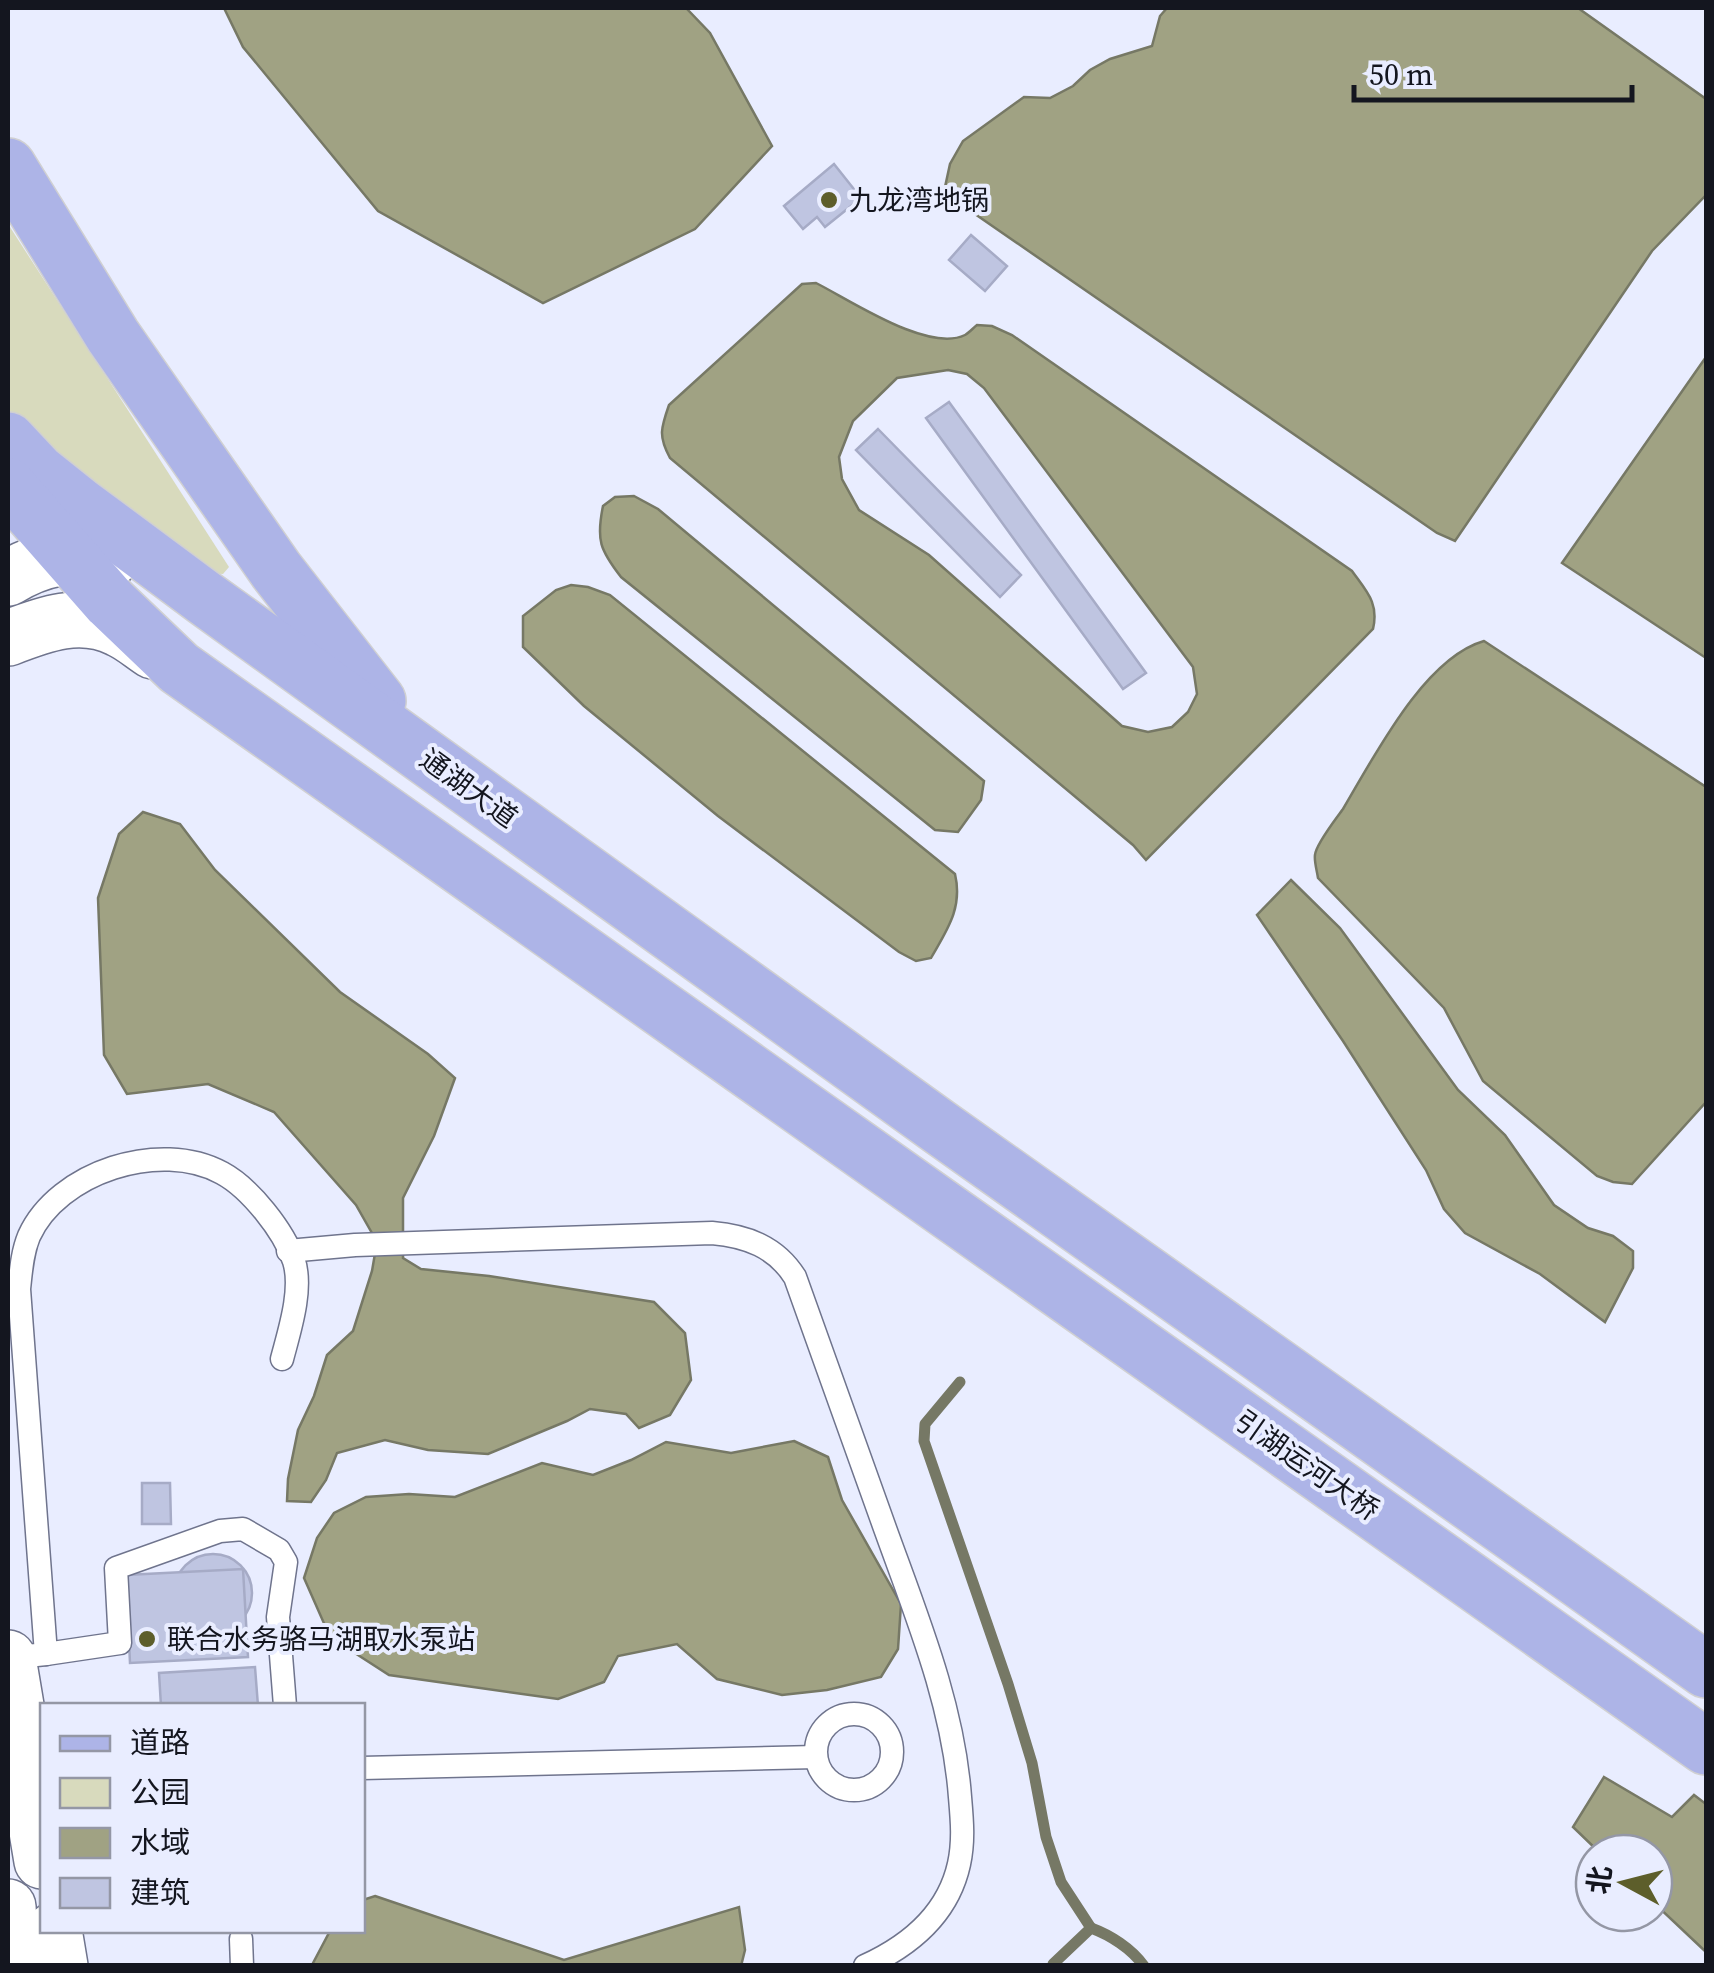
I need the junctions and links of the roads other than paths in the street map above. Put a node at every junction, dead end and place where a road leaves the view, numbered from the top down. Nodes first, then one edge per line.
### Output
1 (8, 166) edge
2 (8, 440) edge
3 (8, 486) edge
4 (70, 556) junction
5 (8, 578) edge
6 (206, 599) junction
7 (8, 638) edge
8 (179, 668) junction
9 (416, 751) junction
10 (288, 1251) junction
11 (282, 1360) dead end
12 (21, 1657) edge
13 (1706, 1670) edge
14 (285, 1703) edge
15 (1706, 1748) edge
16 (816, 1757) dead end
17 (365, 1768) edge
18 (40, 1842) edge
19 (8, 1907) edge
20 (54, 1933) edge
21 (241, 1939) dead end
22 (12, 1966) edge
23 (60, 1966) edge
24 (242, 1966) edge
25 (864, 1966) edge

1 - 9 main road
2 - 6 main road, 通湖大道
3 - 4 main road
4 - 5 street
4 - 6 street
4 - 8 main road
6 - 9 main road, 通湖大道
7 - 8 street
8 - 15 main road, 引湖运河大桥
9 - 13 main road, 通湖大道
10 - 11 lane
10 - 12 lane
10 - 25 lane
12 - 14 lane
12 - 18 street
16 - 17 lane
19 - 22 street
20 - 23 street
21 - 24 lane

